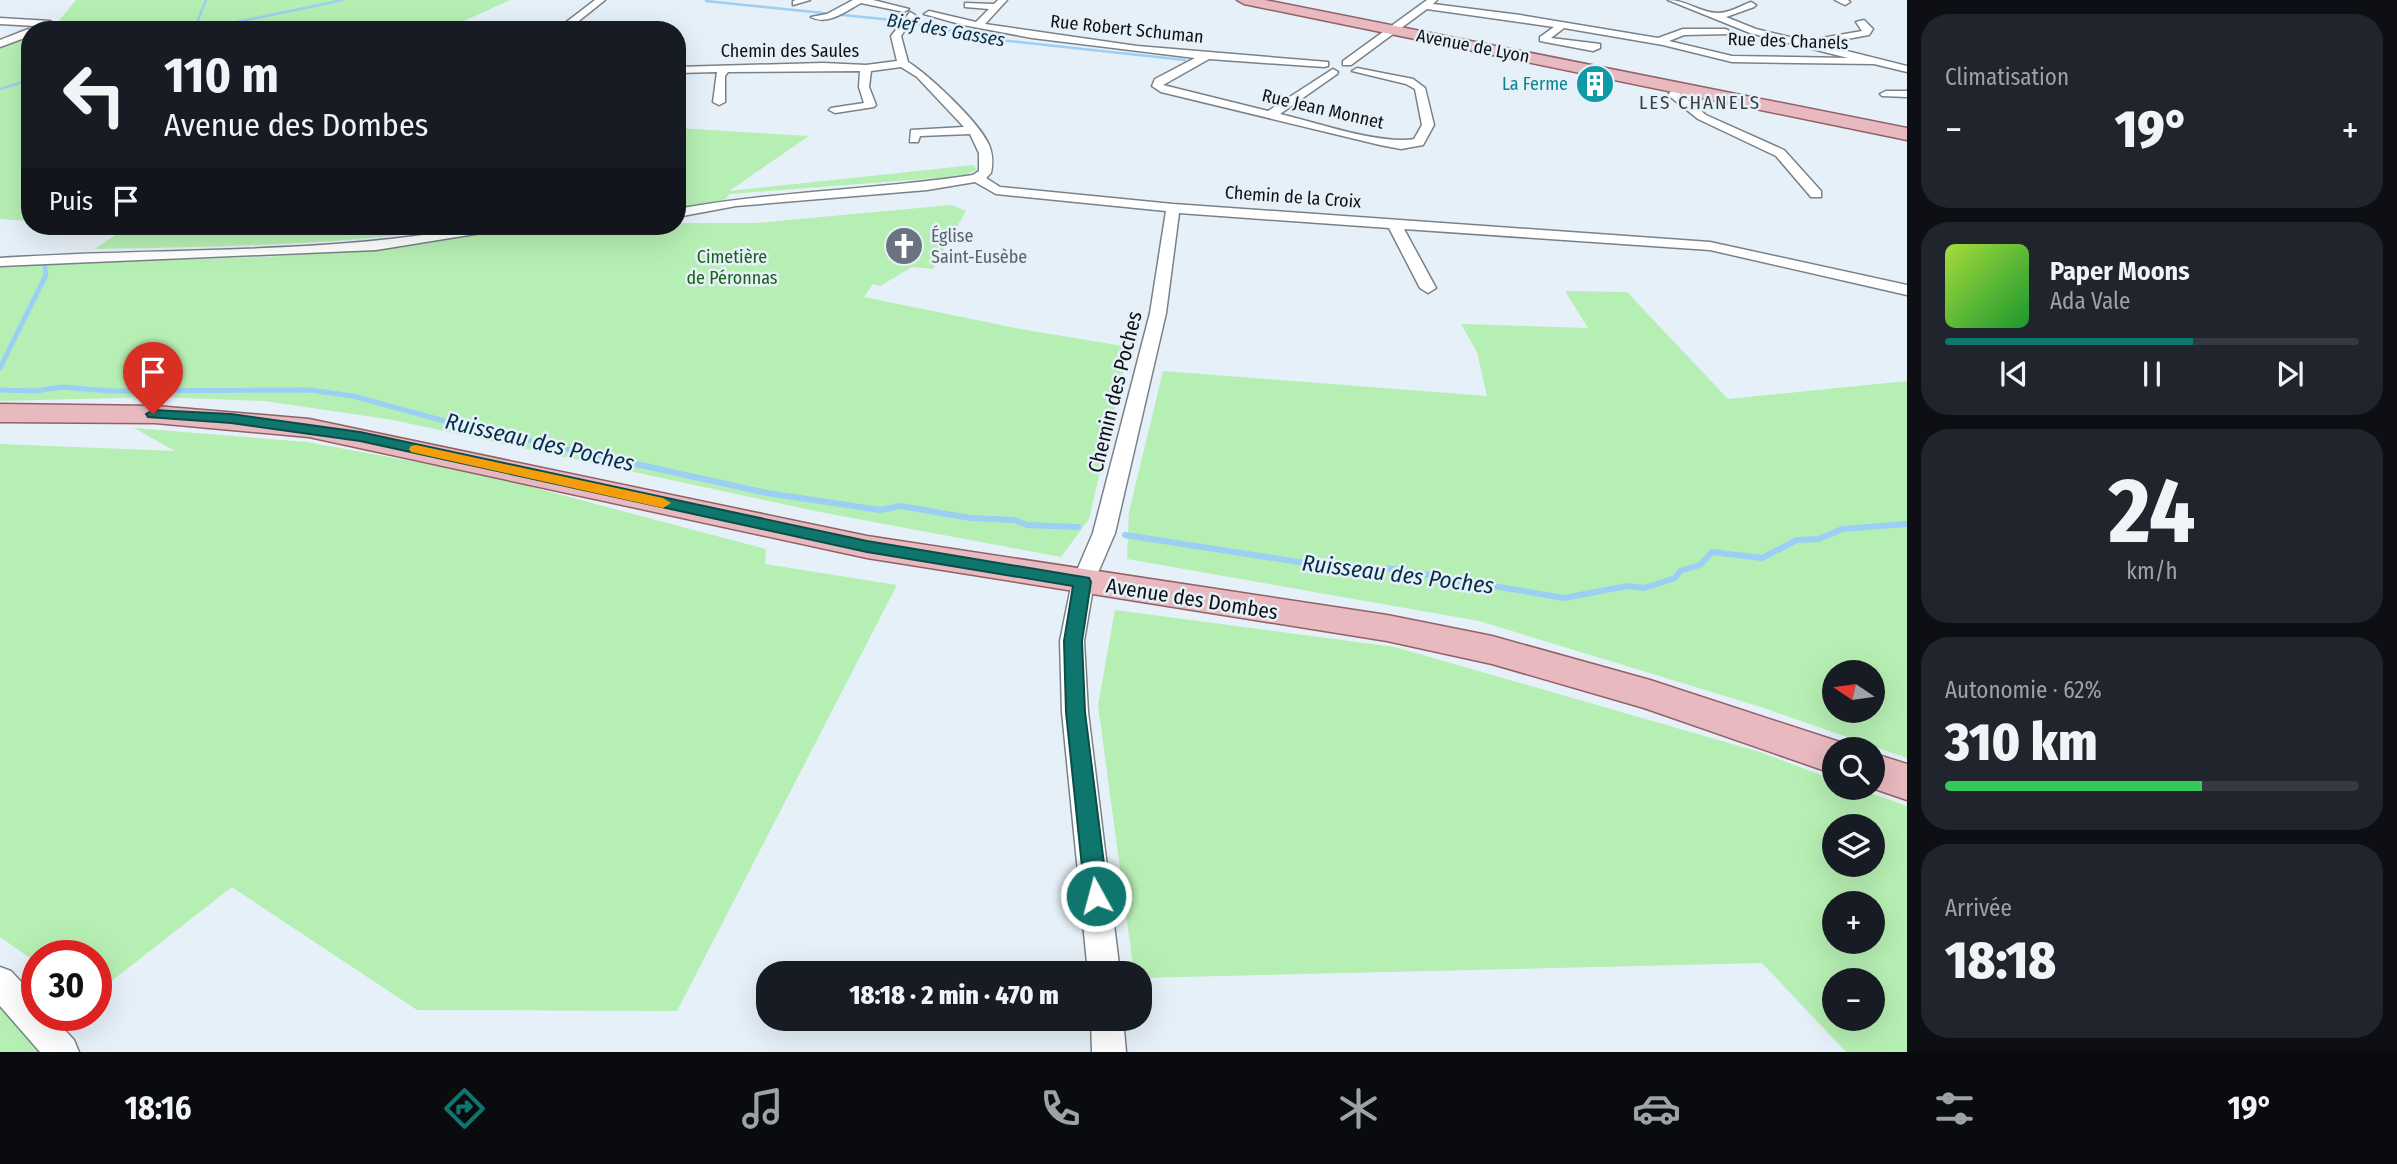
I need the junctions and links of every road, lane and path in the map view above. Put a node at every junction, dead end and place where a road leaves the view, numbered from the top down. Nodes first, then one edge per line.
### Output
1 (601, 0) edge
2 (806, 0) edge
3 (860, 0) edge
4 (1244, 0) edge
5 (1672, 0) edge
6 (1430, 3) edge
7 (796, 4) dead end
8 (1000, 4) edge
9 (968, 5) dead end
10 (1751, 5) dead end
11 (816, 17) dead end
12 (906, 17) junction
13 (1713, 17) junction
14 (0, 20) edge
15 (572, 21) edge
16 (21, 22) edge
17 (1861, 22) dead end
18 (978, 25) junction
19 (1562, 25) junction
20 (1393, 30) junction
21 (1725, 32) dead end
22 (21, 36) edge
23 (1658, 41) junction
24 (0, 44) edge
25 (1802, 44) junction
26 (1596, 46) dead end
27 (1207, 56) junction
28 (1876, 61) junction
29 (903, 64) junction
30 (1352, 67) junction
31 (724, 68) junction
32 (866, 68) junction
33 (1329, 68) junction
34 (1907, 69) edge
35 (686, 70) edge
36 (1679, 88) junction
37 (1886, 94) dead end
38 (1907, 94) edge
39 (719, 102) dead end
40 (835, 110) dead end
41 (1270, 115) junction
42 (973, 130) junction
43 (1907, 134) edge
44 (914, 139) dead end
45 (977, 178) junction
46 (1816, 194) dead end
47 (1173, 208) junction
48 (686, 211) edge
49 (1394, 223) junction
50 (449, 235) edge
51 (0, 262) edge
52 (1428, 288) dead end
53 (1907, 290) edge
54 (0, 413) edge
55 (1083, 582) junction
56 (1822, 753) edge
57 (1885, 774) edge
58 (1907, 782) edge
59 (1103, 961) edge
60 (0, 982) edge
61 (1108, 1031) edge
62 (62, 1052) edge
63 (1109, 1052) edge

1 - 15 street
2 - 7 street
3 - 11 street
3 - 12 street
4 - 20 main road, Avenue de Lyon
5 - 13 street
6 - 19 street, Rue des Chanels
6 - 20 street
8 - 9 street
8 - 18 street
10 - 13 street
12 - 18 street, Rue Robert Schuman
12 - 29 street
13 - 25 street
14 - 16 street
17 - 25 street
18 - 27 street, Rue Robert Schuman
19 - 23 street, Rue des Chanels
19 - 26 street
20 - 30 street
20 - 36 main road, Avenue de Lyon
21 - 23 street, Rue des Chanels
22 - 24 street
23 - 28 street, Rue des Chanels
25 - 28 street
27 - 33 street, Rue Robert Schuman
27 - 41 street, Rue Jean Monnet
28 - 34 street
29 - 32 street, Chemin des Saules
29 - 42 street
30 - 33 street, Rue Robert Schuman
30 - 41 street, Rue Jean Monnet
31 - 32 street, Chemin des Saules
31 - 35 street, Chemin des Saules
31 - 39 street
32 - 40 street
33 - 41 street
36 - 43 main road, Avenue de Lyon
36 - 46 street
37 - 38 street
42 - 44 street
42 - 45 street
45 - 47 street, Chemin de la Croix
45 - 48 street
47 - 49 street, Chemin de la Croix
47 - 55 street, Chemin des Poches
49 - 52 street
49 - 53 street, Chemin de la Croix
50 - 51 street
54 - 55 main road, Avenue des Dombes
55 - 56 main road, Avenue des Dombes
55 - 59 street, Chemin des Poches
57 - 58 main road
60 - 62 street
61 - 63 street

